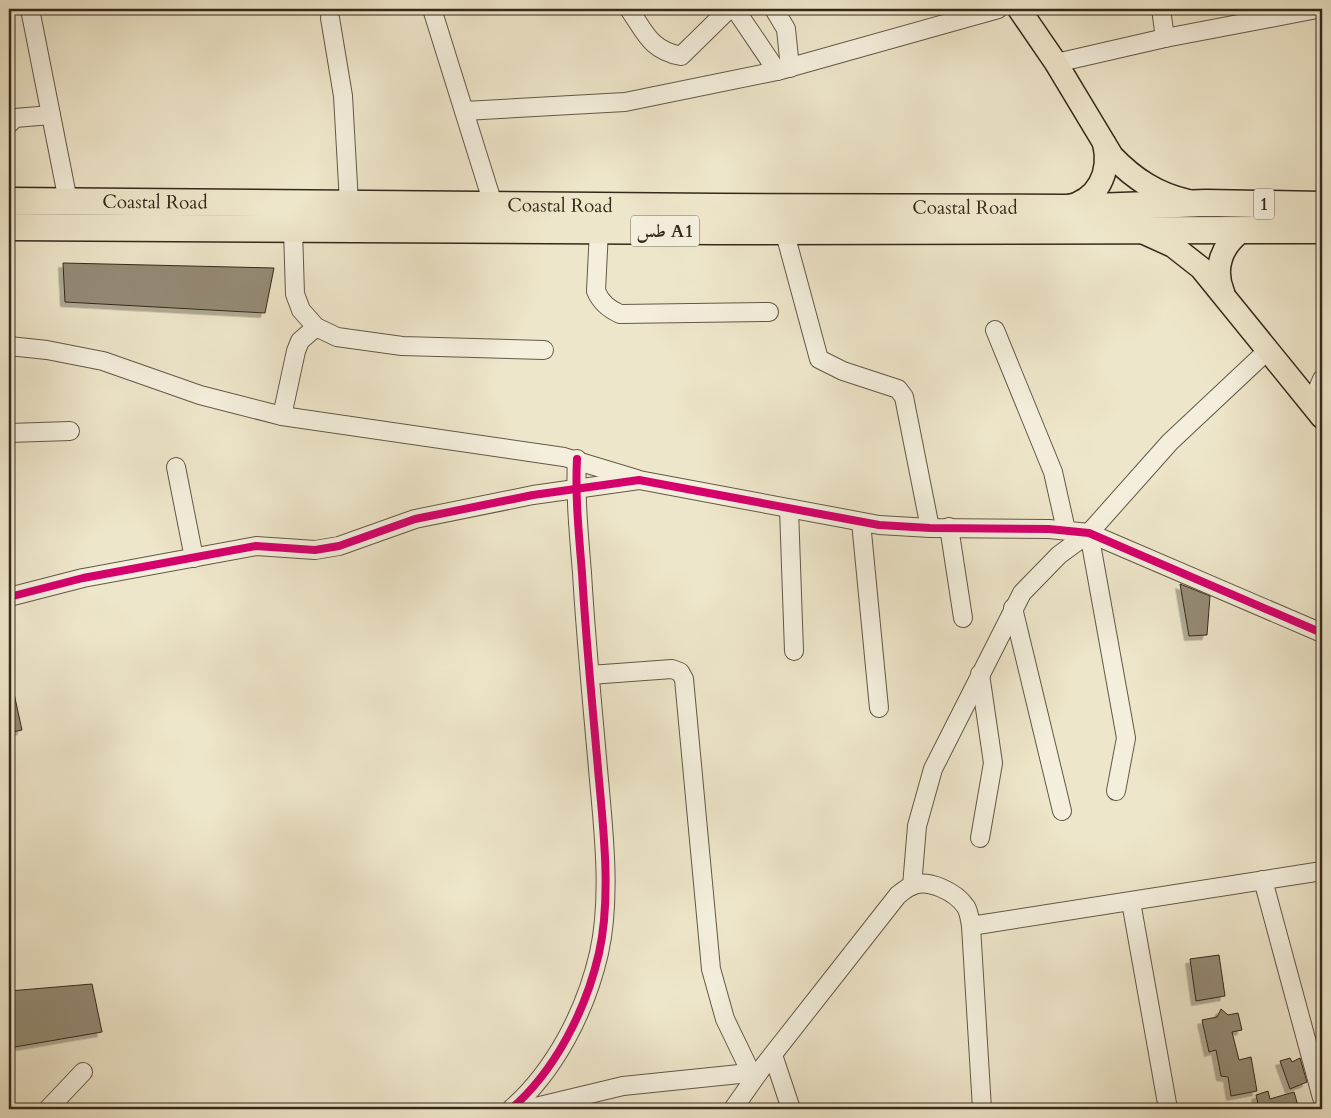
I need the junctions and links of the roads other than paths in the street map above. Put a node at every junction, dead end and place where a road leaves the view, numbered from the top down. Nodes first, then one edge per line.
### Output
1 (30, 9) edge
2 (432, 9) edge
3 (629, 9) edge
4 (729, 9) edge
5 (735, 9) edge
6 (774, 9) edge
7 (998, 9) edge
8 (1020, 9) edge
9 (1161, 9) edge
10 (1317, 9) edge
11 (1264, 14) edge
12 (330, 18) dead end
13 (1165, 38) junction
14 (1056, 63) junction
15 (783, 70) junction
16 (464, 110) junction
17 (51, 115) junction
18 (9, 124) edge
19 (1104, 143) junction
20 (9, 198) edge
21 (68, 201) junction
22 (349, 203) junction
23 (1206, 203) junction
24 (493, 204) junction
25 (1322, 205) edge
26 (1065, 208) junction
27 (9, 227) edge
28 (293, 230) junction
29 (599, 230) junction
30 (784, 230) junction
31 (1322, 230) edge
32 (1140, 231) junction
33 (1242, 231) junction
34 (1225, 295) junction
35 (770, 312) dead end
36 (316, 327) junction
37 (996, 330) dead end
38 (9, 346) edge
39 (544, 350) dead end
40 (1268, 350) junction
41 (1322, 380) edge
42 (1317, 410) edge
43 (282, 416) junction
44 (70, 431) dead end
45 (9, 433) edge
46 (577, 459) junction
47 (176, 467) dead end
48 (640, 480) junction
49 (576, 488) junction
50 (788, 508) junction
51 (861, 522) junction
52 (930, 528) junction
53 (949, 528) junction
54 (1066, 530) junction
55 (1089, 533) junction
56 (194, 558) junction
57 (9, 597) edge
58 (1013, 608) junction
59 (963, 618) dead end
60 (1322, 633) edge
61 (794, 651) dead end
62 (980, 674) junction
63 (590, 675) junction
64 (879, 708) dead end
65 (1116, 791) dead end
66 (1062, 811) dead end
67 (980, 838) dead end
68 (1322, 871) edge
69 (1263, 880) junction
70 (912, 886) junction
71 (1131, 902) junction
72 (971, 926) junction
73 (773, 1055) junction
74 (83, 1072) dead end
75 (755, 1073) junction
76 (1322, 1098) edge
77 (48, 1109) edge
78 (511, 1109) edge
79 (527, 1109) edge
80 (733, 1109) edge
81 (791, 1109) edge
82 (982, 1109) edge
83 (1168, 1109) edge

1 - 17 street
2 - 16 street
3 - 4 street
5 - 15 street
6 - 15 street
7 - 15 street
8 - 14 main road
9 - 13 street
10 - 11 street
11 - 13 street
12 - 22 street
13 - 14 street
14 - 19 main road
15 - 16 street
16 - 24 street
17 - 18 street
17 - 21 street
19 - 23 main road
19 - 26 main road
20 - 21 highway, Coastal Road / طس A1
21 - 22 highway, Coastal Road / طس A1
22 - 24 highway, Coastal Road / طس A1
23 - 25 highway, Coastal Road / 1
23 - 26 highway, Coastal Road / طس A1
24 - 26 highway, Coastal Road / طس A1
27 - 28 highway, Coastal Road / طس A1
28 - 29 highway, Coastal Road / طس A1
28 - 36 street
29 - 30 highway, Coastal Road / طس A1
29 - 35 street
30 - 32 highway, Coastal Road / طس A1
30 - 52 street
31 - 33 highway, Coastal Road / طس A1
32 - 33 highway, Coastal Road / طس A1
32 - 34 main road
33 - 34 main road
34 - 40 main road
36 - 39 street
36 - 43 street
37 - 54 street
38 - 43 street
40 - 42 main road
40 - 55 street
41 - 42 street
43 - 46 street
44 - 45 street
46 - 48 street
46 - 49 street
47 - 56 street
48 - 49 street
48 - 50 street
49 - 56 street
49 - 63 street
50 - 51 street
50 - 61 street
51 - 52 street
51 - 64 street
52 - 53 street
53 - 54 street
53 - 59 street
54 - 55 street
55 - 58 street
55 - 60 street
55 - 65 street
56 - 57 street
58 - 62 street
58 - 66 street
62 - 67 street
62 - 70 street
63 - 75 street
63 - 78 street
68 - 69 street
69 - 71 street
69 - 76 street
70 - 72 street
70 - 73 street
71 - 72 street
71 - 83 street
72 - 82 street
73 - 75 street
73 - 81 street
74 - 77 street
75 - 79 street
75 - 80 street

